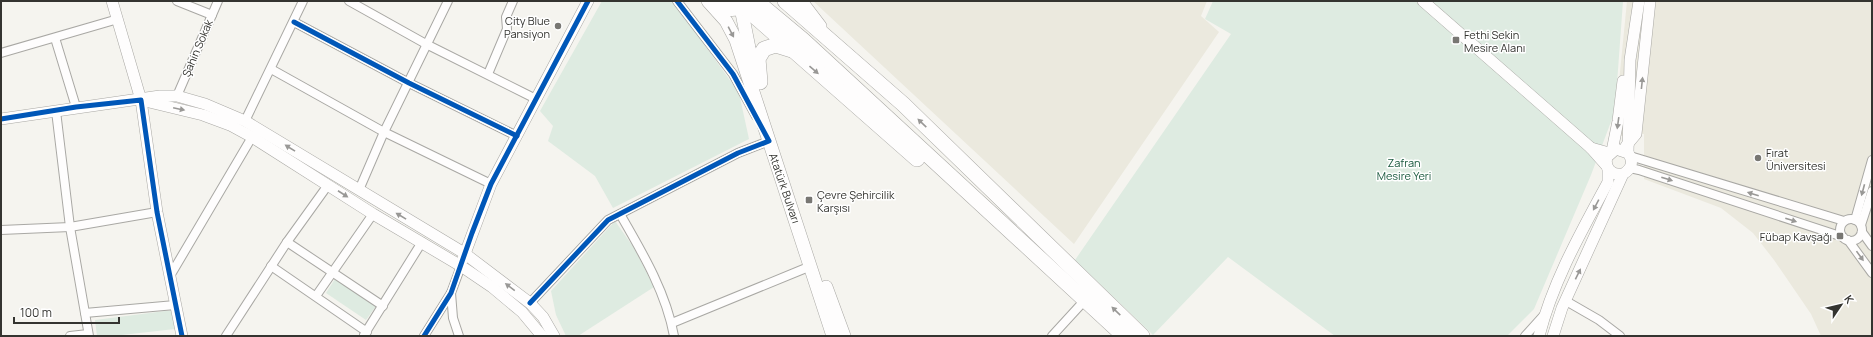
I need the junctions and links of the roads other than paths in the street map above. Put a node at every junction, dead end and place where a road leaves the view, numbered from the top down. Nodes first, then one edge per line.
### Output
1 (112, 1) edge
2 (177, 1) edge
3 (218, 1) edge
4 (303, 1) edge
5 (448, 1) edge
6 (513, 1) edge
7 (588, 1) edge
8 (677, 1) edge
9 (709, 1) edge
10 (785, 1) edge
11 (802, 1) edge
12 (1424, 1) edge
13 (1632, 1) edge
14 (1639, 1) edge
15 (1650, 1) edge
16 (354, 2) edge
17 (753, 4) edge
18 (212, 15) junction
19 (118, 19) junction
20 (294, 22) junction
21 (55, 38) junction
22 (426, 44) junction
23 (839, 48) junction
24 (793, 50) junction
25 (1, 53) edge
26 (271, 69) junction
27 (488, 74) junction
28 (760, 82) junction
29 (409, 83) junction
30 (177, 96) junction
31 (536, 99) junction
32 (141, 100) junction
33 (76, 107) junction
34 (56, 111) junction
35 (1, 119) edge
36 (246, 120) junction
37 (384, 132) junction
38 (517, 136) junction
39 (252, 137) junction
40 (769, 141) junction
41 (1591, 148) junction
42 (1611, 152) junction
43 (1628, 152) junction
44 (1872, 160) edge
45 (1607, 167) junction
46 (1627, 171) junction
47 (328, 184) junction
48 (491, 184) junction
49 (359, 190) junction
50 (1872, 191) edge
51 (157, 212) junction
52 (373, 214) junction
53 (620, 214) junction
54 (1844, 222) junction
55 (1859, 226) junction
56 (70, 227) junction
57 (1, 230) edge
58 (1846, 238) junction
59 (287, 242) junction
60 (422, 242) junction
61 (1872, 246) edge
62 (464, 253) junction
63 (271, 266) junction
64 (461, 266) junction
65 (811, 266) junction
66 (332, 273) junction
67 (1872, 273) edge
68 (170, 276) junction
69 (1091, 287) junction
70 (451, 293) junction
71 (316, 296) junction
72 (1085, 300) junction
73 (1566, 301) junction
74 (530, 303) junction
75 (175, 305) junction
76 (383, 306) junction
77 (85, 313) junction
78 (1544, 315) junction
79 (672, 323) junction
80 (365, 334) edge
81 (88, 335) edge
82 (229, 335) edge
83 (70, 336) edge
84 (179, 336) edge
85 (424, 336) edge
86 (459, 336) edge
87 (542, 336) edge
88 (554, 336) edge
89 (674, 336) edge
90 (833, 336) edge
91 (844, 336) edge
92 (1052, 336) edge
93 (1124, 336) edge
94 (1142, 336) edge
95 (1524, 336) edge
96 (1539, 336) edge
97 (1553, 336) edge
98 (1620, 336) edge

1 - 19 main road
2 - 18 street
3 - 18 street, Şahin Sokak
4 - 20 street
5 - 22 street
6 - 27 street
7 - 31 main road
8 - 40 street
9 - 17 highway
9 -> 40 main road, Atatürk Bulvarı
10 - 23 highway
11 - 23 main road
12 - 41 main road
13 -> 42 main road
14 - 43 main road
43 -> 15 main road
16 - 22 street
17 - 24 highway
17 - 28 main road, Atatürk Bulvarı
17 - 69 highway
17 - 72 highway
18 - 30 street, Şahin Sokak
19 - 21 street
19 - 32 main road
20 - 26 street
20 - 29 street
21 - 25 street
21 - 33 street
22 - 27 street
22 - 29 street
69 -> 23 highway
24 - 28 highway
24 -> 72 highway
26 - 36 street
26 - 37 street
27 - 31 street
28 - 91 main road, Atatürk Bulvarı
29 - 37 street
29 - 38 street
30 - 32 main road
30 - 36 main road
31 - 38 main road
32 - 33 main road
32 -> 39 main road
32 - 51 main road
33 - 34 main road
34 - 35 main road
34 - 56 street
49 -> 36 main road
37 - 48 street
37 - 49 street
38 - 48 main road
39 - 47 main road
39 - 68 street
40 - 53 street
40 - 65 main road, Atatürk Bulvarı
41 - 42 main road
41 - 45 main road
42 - 43 main road
42 - 45 main road
43 - 46 main road
54 -> 43 street
44 -> 55 street
45 - 46 main road
45 -> 78 main road
46 -> 58 street
73 -> 46 main road
47 -> 52 main road
47 - 59 street
48 - 62 main road
62 -> 49 main road
50 - 55 street
51 - 56 street
51 - 68 main road
52 - 60 main road
52 - 66 street
53 - 74 street
53 - 79 street
54 - 55 street
54 - 58 street
55 - 58 street
55 - 61 street
56 - 57 street
56 - 77 street
58 -> 67 street
59 - 63 street
59 - 66 street
60 - 64 main road
60 - 76 street
62 - 64 main road
74 -> 62 main road
63 - 71 street
63 - 82 street
64 - 70 street
64 - 87 main road
65 - 79 street
65 - 90 main road, Atatürk Bulvarı
66 - 71 street
66 - 76 street
68 - 75 main road
94 -> 69 highway
70 - 85 street
70 - 86 street
71 - 80 street
72 - 92 street
72 - 93 highway
73 - 97 main road
73 - 98 street
74 - 88 main road
75 - 77 street
75 - 84 main road
76 - 80 street
77 - 81 street
78 - 95 street
78 - 96 main road
79 - 89 street
81 - 83 street

